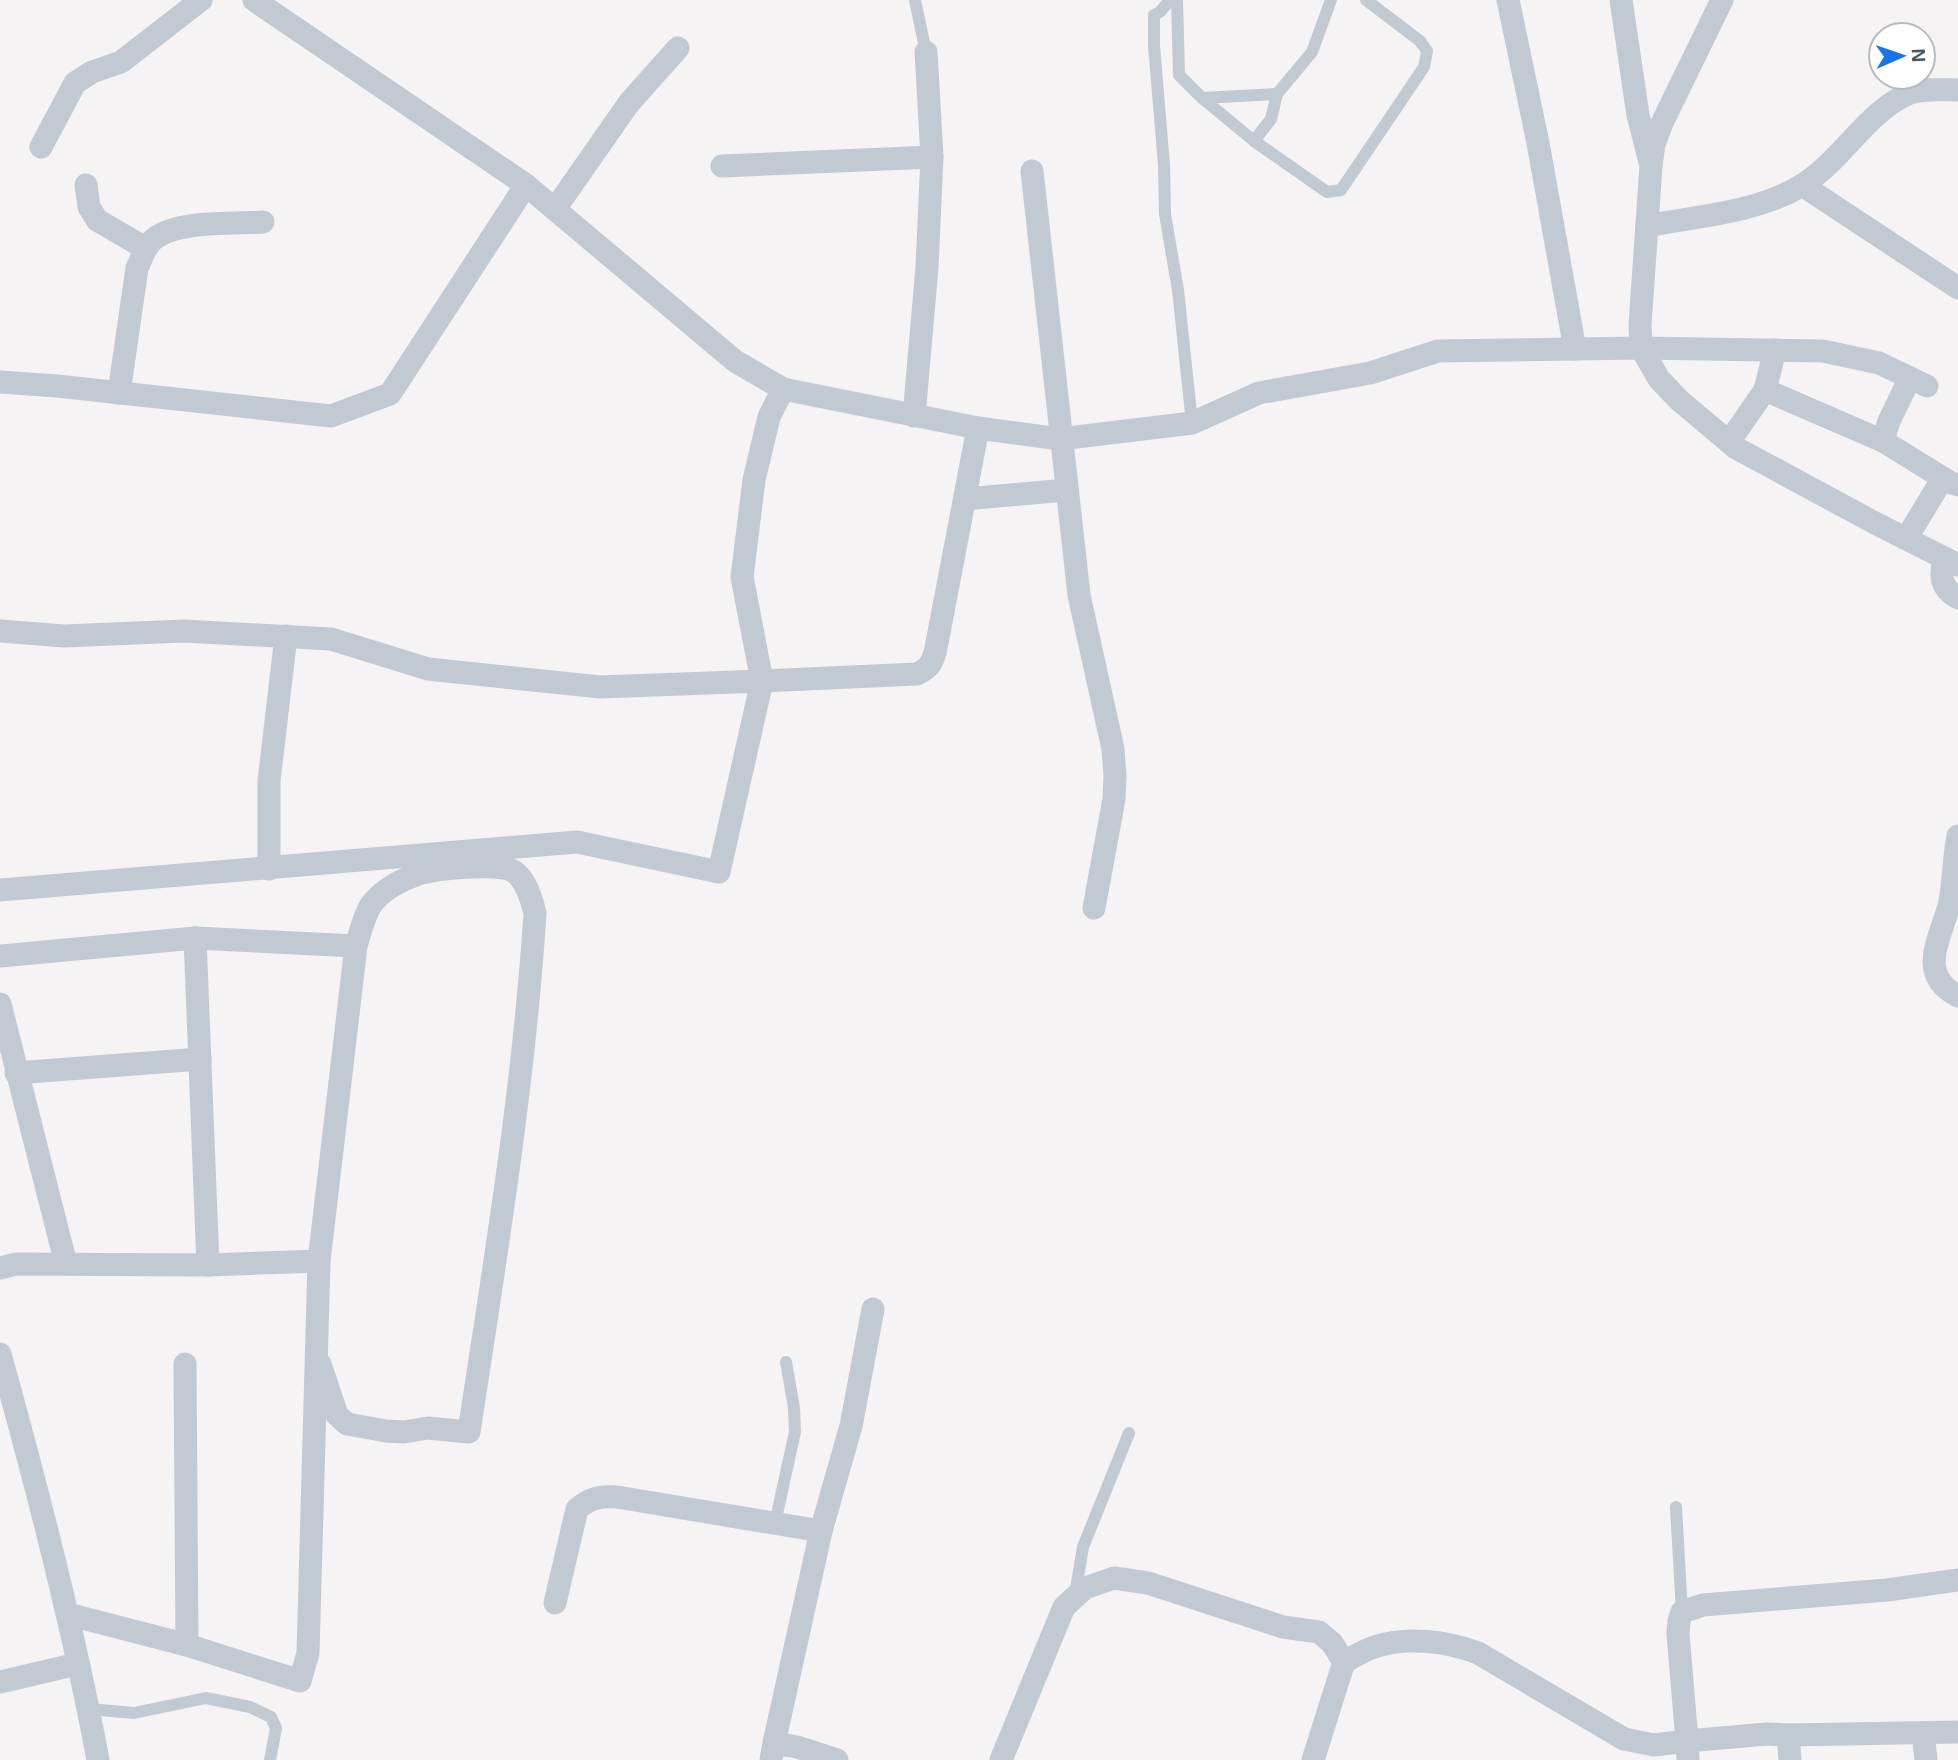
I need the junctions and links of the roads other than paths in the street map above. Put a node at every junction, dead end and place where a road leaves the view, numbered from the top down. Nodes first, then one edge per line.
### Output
1 (201, 0) edge
2 (254, 0) edge
3 (915, 0) edge
4 (1170, 0) edge
5 (1177, 0) edge
6 (1331, 0) edge
7 (1366, 0) edge
8 (1508, 0) edge
9 (1621, 0) edge
10 (1722, 0) edge
11 (678, 48) dead end
12 (926, 52) joint
13 (1958, 90) edge
14 (1277, 94) junction
15 (1202, 98) junction
16 (1254, 141) junction
17 (41, 147) dead end
18 (932, 156) junction
19 (722, 166) dead end
20 (1651, 166) junction
21 (1032, 171) dead end
22 (86, 185) dead end
23 (526, 185) junction
24 (1802, 185) junction
25 (555, 209) junction
26 (263, 222) dead end
27 (1647, 226) junction
28 (145, 248) junction
29 (1958, 288) edge
30 (1641, 348) junction
31 (1575, 349) junction
32 (1775, 350) junction
33 (0, 382) edge
34 (783, 388) junction
35 (1766, 390) junction
36 (119, 393) junction
37 (914, 416) junction
38 (1192, 423) junction
39 (978, 428) junction
40 (1060, 439) junction
41 (1883, 441) junction
42 (1729, 442) junction
43 (1951, 481) edge
44 (1066, 490) junction
45 (965, 499) junction
46 (1906, 539) junction
47 (1951, 561) edge
48 (1958, 598) edge
49 (0, 631) edge
50 (286, 636) junction
51 (762, 681) junction
52 (1958, 836) edge
53 (269, 869) junction
54 (1, 886) edge
55 (1094, 908) dead end
56 (195, 938) junction
57 (356, 946) junction
58 (0, 956) edge
59 (1958, 996) edge
60 (0, 1004) edge
61 (200, 1059) junction
62 (16, 1073) junction
63 (319, 1261) junction
64 (66, 1265) junction
65 (208, 1265) junction
66 (0, 1268) edge
67 (873, 1309) dead end
68 (315, 1347) junction
69 (0, 1354) edge
70 (786, 1362) dead end
71 (185, 1364) dead end
72 (1129, 1433) dead end
73 (1676, 1507) dead end
74 (775, 1523) junction
75 (821, 1531) junction
76 (1958, 1580) edge
77 (1075, 1598) junction
78 (555, 1604) dead end
79 (1682, 1612) junction
80 (67, 1614) junction
81 (187, 1645) junction
82 (1343, 1662) junction
83 (77, 1664) junction
84 (0, 1682) edge
85 (89, 1709) junction
86 (1958, 1732) edge
87 (1923, 1733) junction
88 (1788, 1735) junction
89 (1688, 1751) edge
90 (772, 1752) edge
91 (98, 1760) edge
92 (270, 1760) edge
93 (838, 1760) edge
94 (1000, 1760) edge
95 (1313, 1760) edge
96 (1790, 1760) edge
97 (1926, 1760) edge

1 - 17 street
2 - 23 street
3 - 12 lane
4 - 38 lane
5 - 15 lane
6 - 14 lane
7 - 16 lane
8 - 31 street
9 - 20 street
10 - 20 street
11 - 25 street
12 - 18 street
13 - 24 street
14 - 15 lane
14 - 16 lane
15 - 16 lane
18 - 19 street
18 - 37 street
20 - 27 street
21 - 40 street
22 - 28 street
23 - 25 street
23 - 36 street
24 - 27 street
24 - 29 street
25 - 34 street
26 - 28 street
27 - 30 street
28 - 36 street
30 - 31 street
30 - 32 street
30 - 42 street
31 - 38 street
32 - 35 street
32 - 41 street
33 - 36 street
34 - 37 street
34 - 51 street
35 - 41 street
35 - 42 street
37 - 39 street
38 - 40 street
39 - 40 street
39 - 45 street
40 - 44 street
41 - 43 street
42 - 46 street
43 - 46 street
44 - 45 street
44 - 55 street
45 - 51 street
46 - 47 street
47 - 48 street
49 - 50 street
50 - 51 street
50 - 53 street
51 - 53 street
52 - 59 street
53 - 54 street
56 - 57 street
56 - 58 street
56 - 61 street
57 - 63 street
57 - 68 street
60 - 62 street
61 - 62 street
61 - 65 street
62 - 64 street
63 - 65 street
63 - 68 street
64 - 65 street
64 - 66 street
67 - 75 street
68 - 81 street
69 - 80 street
70 - 74 lane
71 - 81 street
72 - 77 lane
73 - 79 lane
74 - 75 street
74 - 78 street
75 - 90 street
76 - 79 street
77 - 82 street
77 - 94 street
79 - 89 street
80 - 81 street
80 - 83 street
82 - 89 street
82 - 95 street
83 - 84 street
83 - 85 street
85 - 91 street
85 - 92 lane
86 - 87 street
87 - 88 street
87 - 97 street
88 - 89 street
88 - 96 street
90 - 93 street

